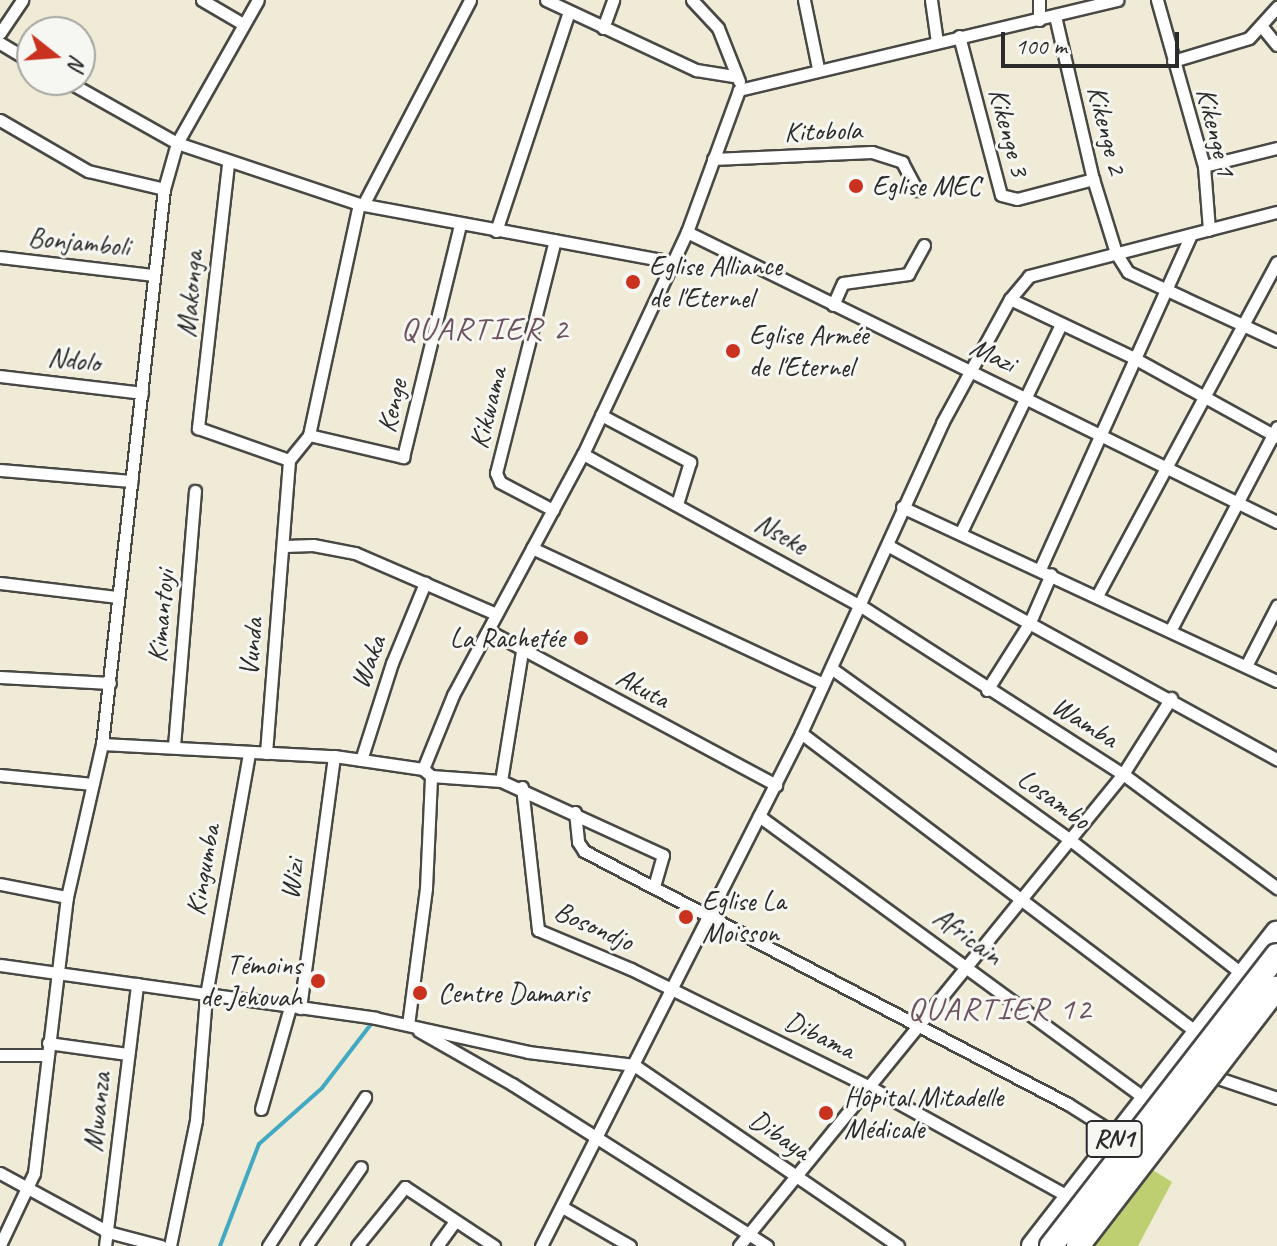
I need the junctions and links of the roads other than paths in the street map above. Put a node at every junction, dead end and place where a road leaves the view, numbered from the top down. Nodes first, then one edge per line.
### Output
1 (22, 0) edge
2 (202, 0) edge
3 (258, 0) edge
4 (470, 0) edge
5 (546, 0) edge
6 (613, 0) edge
7 (692, 0) edge
8 (804, 0) edge
9 (931, 0) edge
10 (1039, 0) edge
11 (1117, 0) edge
12 (1157, 0) edge
13 (1277, 7) edge
14 (569, 12) junction
15 (1055, 16) junction
16 (1039, 20) junction
17 (243, 24) junction
18 (603, 28) junction
19 (1263, 28) junction
20 (0, 33) edge
21 (959, 36) junction
22 (937, 42) junction
23 (1277, 45) edge
24 (1173, 61) junction
25 (818, 68) junction
26 (734, 76) junction
27 (746, 86) junction
28 (93, 96) edge
29 (0, 120) edge
30 (177, 143) junction
31 (1277, 148) edge
32 (713, 159) junction
33 (228, 164) junction
34 (1204, 166) junction
35 (1093, 179) junction
36 (164, 189) junction
37 (917, 190) dead end
38 (361, 204) junction
39 (1277, 212) edge
40 (460, 225) junction
41 (1209, 230) junction
42 (496, 231) junction
43 (687, 232) junction
44 (1191, 235) junction
45 (555, 240) junction
46 (924, 245) dead end
47 (1116, 253) junction
48 (0, 257) edge
49 (671, 262) junction
50 (1277, 262) edge
51 (153, 275) junction
52 (1166, 292) junction
53 (1010, 299) junction
54 (833, 305) junction
55 (1061, 324) junction
56 (1243, 327) junction
57 (1277, 341) edge
58 (1134, 358) junction
59 (973, 371) junction
60 (0, 376) edge
61 (142, 393) junction
62 (1026, 397) junction
63 (1203, 397) junction
64 (601, 415) junction
65 (1098, 433) junction
66 (1276, 433) edge
67 (309, 435) junction
68 (583, 454) junction
69 (289, 460) junction
70 (1163, 469) junction
71 (0, 470) edge
72 (132, 481) junction
73 (195, 491) dead end
74 (677, 504) junction
75 (1239, 505) junction
76 (902, 507) junction
77 (553, 510) junction
78 (1277, 522) edge
79 (961, 532) junction
80 (285, 546) junction
81 (889, 546) junction
82 (532, 548) junction
83 (1045, 572) junction
84 (0, 583) edge
85 (425, 583) junction
86 (1097, 596) junction
87 (118, 597) junction
88 (861, 606) junction
89 (1277, 606) edge
90 (496, 614) junction
91 (1030, 622) junction
92 (489, 631) junction
93 (1170, 631) junction
94 (522, 651) junction
95 (1246, 666) junction
96 (831, 668) junction
97 (0, 677) edge
98 (1277, 681) edge
99 (110, 683) junction
100 (823, 684) junction
101 (987, 690) junction
102 (1171, 698) junction
103 (801, 733) junction
104 (102, 744) junction
105 (174, 746) junction
106 (249, 753) junction
107 (266, 753) junction
108 (334, 756) junction
109 (1277, 759) edge
110 (361, 760) junction
111 (427, 773) junction
112 (1123, 774) junction
113 (0, 775) edge
114 (501, 781) junction
115 (93, 784) junction
116 (776, 785) junction
117 (522, 787) junction
118 (575, 812) junction
119 (759, 816) junction
120 (1069, 839) junction
121 (0, 884) edge
122 (654, 887) junction
123 (1277, 888) edge
124 (67, 897) junction
125 (1019, 900) junction
126 (708, 914) junction
127 (1277, 933) edge
128 (1277, 955) edge
129 (0, 965) edge
130 (967, 965) junction
131 (55, 972) junction
132 (1244, 975) junction
133 (137, 984) junction
134 (1277, 988) edge
135 (673, 990) junction
136 (206, 995) junction
137 (1277, 1004) edge
138 (295, 1008) junction
139 (408, 1025) junction
140 (920, 1025) junction
141 (1198, 1033) junction
142 (48, 1049) junction
143 (127, 1054) junction
144 (0, 1055) edge
145 (1234, 1058) junction
146 (1176, 1061) junction
147 (634, 1065) junction
148 (1217, 1079) junction
149 (870, 1087) junction
150 (365, 1097) dead end
151 (1146, 1098) junction
152 (1277, 1098) edge
153 (261, 1109) dead end
154 (1179, 1128) junction
155 (1117, 1135) junction
156 (597, 1137) junction
157 (361, 1167) dead end
158 (0, 1173) edge
159 (799, 1176) junction
160 (29, 1190) junction
161 (1069, 1197) junction
162 (564, 1208) junction
163 (455, 1221) junction
164 (108, 1232) junction
165 (749, 1234) junction
166 (0, 1245) edge
167 (105, 1246) edge
168 (161, 1246) edge
169 (170, 1246) edge
170 (268, 1246) edge
171 (306, 1246) edge
172 (357, 1246) edge
173 (437, 1246) edge
174 (494, 1246) edge
175 (541, 1246) edge
176 (630, 1246) edge
177 (739, 1246) edge
178 (767, 1246) edge
179 (898, 1246) edge
180 (1033, 1246) edge
181 (1051, 1246) edge
182 (1078, 1246) edge
183 (1091, 1246) edge

1 - 20 street
2 - 17 street
3 - 17 street, Mwanza
4 - 38 street
5 - 14 street
6 - 18 street
7 - 26 street
8 - 25 street
9 - 22 street
10 - 16 street
11 - 15 street
12 - 24 street, Kikenge 1
13 - 19 street
14 - 18 street
14 - 42 street
15 - 16 street
15 - 35 street, Kikenge 2
16 - 21 street
17 - 30 street, Mwanza
18 - 26 street
19 - 23 street
19 - 24 street
21 - 22 street
21 - 35 street, Kikenge 3
22 - 25 street
24 - 34 street, Kikenge 1
25 - 27 street
26 - 27 street
27 - 32 street
28 - 30 street
29 - 36 street
30 - 33 street
30 - 36 street, Mwanza
31 - 34 street
32 - 37 street, Kitobola
32 - 43 street
33 - 38 street
33 - 69 street, Makonga
34 - 41 street, Kikenge 1
35 - 47 street, Kikenge 2
36 - 51 street, Mwanza
38 - 40 street
38 - 67 street
39 - 41 street
40 - 42 street
40 - 67 street, Kenge
41 - 44 street
42 - 45 street
43 - 49 street
43 - 54 street, Mazi
44 - 47 street
44 - 52 street
45 - 49 street
45 - 77 street, Kikwama
46 - 54 street
47 - 52 street
47 - 53 street
48 - 51 street, Bonjamboli
49 - 64 street
50 - 56 street
51 - 61 street, Mwanza
52 - 56 street
52 - 58 street
53 - 55 street, Mazi
53 - 59 street
54 - 59 street, Mazi
55 - 58 street, Mazi
55 - 62 street
56 - 57 street
56 - 63 street
58 - 63 street, Mazi
58 - 65 street
59 - 62 street, Mazi
59 - 76 street
60 - 61 street, Ndolo
61 - 72 street, Mwanza
62 - 65 street, Mazi
62 - 79 street
63 - 66 street, Mazi
63 - 70 street
64 - 68 street
64 - 74 street
65 - 70 street, Mazi
65 - 83 street
66 - 75 street
67 - 69 street
68 - 74 street, Nseke
68 - 77 street
69 - 80 street, Vunda
70 - 75 street, Mazi
70 - 86 street
71 - 72 street
72 - 87 street, Mwanza
73 - 105 street, Kimantoyi
74 - 88 street, Nseke
75 - 78 street, Mazi
75 - 93 street
76 - 79 street
76 - 81 street
77 - 82 street
79 - 83 street
80 - 85 street
80 - 107 street, Vunda
81 - 88 street
81 - 91 street
82 - 90 street
82 - 100 street
83 - 86 street
83 - 91 street
84 - 87 street
85 - 90 street
85 - 110 street, Waka
86 - 93 street
87 - 99 street, Mwanza
88 - 96 street
88 - 101 street, Wamba
89 - 95 street
90 - 92 street
91 - 101 street
91 - 102 street
92 - 94 street, Akuta
92 - 111 street
93 - 95 street
94 - 114 street
94 - 116 street, Akuta
95 - 98 street
96 - 100 street
96 - 120 street, Losambo
97 - 99 street
99 - 104 street, Mwanza
100 - 103 street
101 - 112 street, Wamba
102 - 109 street
102 - 112 street
103 - 116 street
103 - 125 street
104 - 105 street
104 - 115 street, Mwanza
105 - 106 street
106 - 107 street
106 - 136 street, Kingumba
107 - 108 street
108 - 110 street
108 - 138 street, Wizi
110 - 111 street
111 - 114 street
111 - 139 street
112 - 120 street
112 - 123 street, Wamba
113 - 115 street
114 - 117 street
115 - 124 street, Mwanza
116 - 119 street
117 - 118 street
117 - 135 street, Bosondjo
118 - 122 street
118 - 122 street
119 - 126 street
119 - 130 street, Africain
120 - 125 street
120 - 132 street, Losambo
121 - 124 street
122 - 126 street
124 - 131 street, Mwanza
125 - 130 street
125 - 141 street
126 - 135 street
126 - 140 street
127 - 132 highway, RN1
128 - 181 highway, bridge
129 - 131 street
130 - 140 street
130 - 151 street, Africain
131 - 133 street
131 - 142 street, Mwanza
132 - 141 highway, RN1
133 - 136 street
133 - 143 street, Mwanza
134 - 182 highway, bridge
135 - 147 street
135 - 149 street, Dibama
136 - 138 street
136 - 169 street
137 - 145 highway, RN1
138 - 139 street
138 - 153 street, Wizi
139 - 147 street
139 - 156 street
140 - 149 street
140 - 155 street
141 - 145 street
141 - 146 highway, RN1
142 - 143 street
142 - 144 street, Mwanza
142 - 160 street, Mwanza
143 - 164 street, Mwanza
145 - 148 highway, RN1
146 - 148 street
146 - 151 highway, RN1
147 - 156 street
147 - 159 street, Dibaya
148 - 152 street
148 - 154 highway, RN1
149 - 159 street
149 - 161 street, Dibama
150 - 170 street
151 - 154 street, Africain
151 - 155 highway, RN1
154 - 183 highway, RN1
155 - 161 highway, RN1
156 - 162 street
156 - 165 street
157 - 171 street
158 - 160 street
159 - 165 street
159 - 179 street, Dibaya
160 - 164 street
160 - 166 street, Mwanza
161 - 180 highway, RN1
162 - 175 street
162 - 176 street
163 - 172 street
163 - 173 street
163 - 174 street
164 - 167 street, Mwanza
164 - 168 street
165 - 177 street
165 - 178 street

